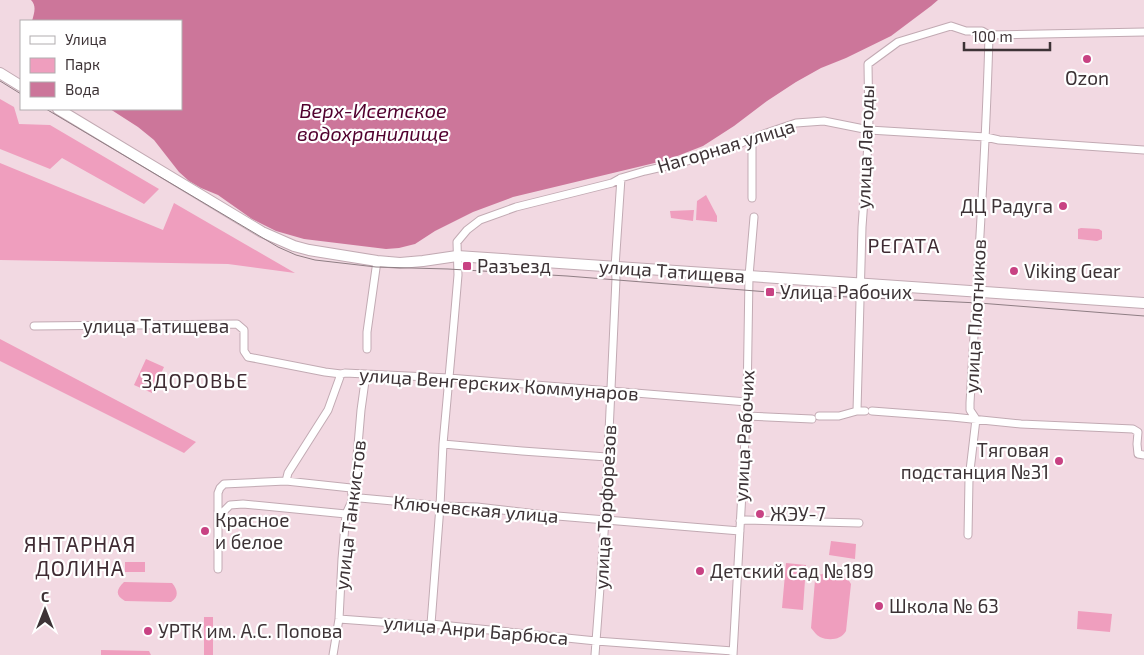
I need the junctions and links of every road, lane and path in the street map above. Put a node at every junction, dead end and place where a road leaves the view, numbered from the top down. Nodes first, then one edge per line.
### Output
1 (1144, 32) edge
2 (989, 35) junction
3 (0, 73) edge
4 (20, 85) edge
5 (60, 110) edge
6 (870, 130) junction
7 (986, 137) junction
8 (752, 138) junction
9 (1144, 150) edge
10 (621, 178) junction
11 (752, 198) dead end
12 (754, 217) dead end
13 (457, 256) junction
14 (377, 261) junction
15 (615, 267) junction
16 (749, 276) junction
17 (860, 284) junction
18 (976, 291) junction
19 (1144, 303) edge
20 (34, 326) dead end
21 (367, 350) dead end
22 (342, 374) junction
23 (366, 374) junction
24 (448, 378) junction
25 (611, 392) junction
26 (747, 402) junction
27 (856, 411) junction
28 (746, 416) junction
29 (820, 416) dead end
30 (812, 419) dead end
31 (976, 419) junction
32 (443, 444) junction
33 (1144, 454) edge
34 (608, 457) junction
35 (286, 481) junction
36 (352, 495) junction
37 (440, 506) junction
38 (218, 513) junction
39 (346, 514) junction
40 (605, 520) junction
41 (740, 521) junction
42 (859, 523) dead end
43 (740, 531) junction
44 (968, 535) dead end
45 (218, 569) dead end
46 (339, 619) junction
47 (431, 624) junction
48 (596, 641) junction
49 (733, 653) edge
50 (333, 655) edge
51 (595, 655) edge

1 - 2 street
2 - 6 street, улица Лагоды
2 - 7 street, улица Плотников
3 - 4 street
5 - 14 street, улица Татищева
6 - 7 street, Нагорная улица
6 - 8 street, Нагорная улица
6 - 17 street, улица Лагоды
7 - 9 street, Нагорная улица
7 - 18 street, улица Плотников
8 - 10 street, Нагорная улица
8 - 11 street
10 - 13 street, Нагорная улица
10 - 15 street, улица Торфорезов
12 - 16 street, улица Рабочих
13 - 14 street, улица Татищева
13 - 15 street, улица Татищева
13 - 24 street, Нагорная улица
14 - 21 street
15 - 16 street, улица Татищева
15 - 25 street, улица Торфорезов
16 - 17 street, улица Татищева
16 - 26 street, улица Рабочих
17 - 18 street, улица Татищева
17 - 27 street, улица Лагоды
18 - 19 street, улица Татищева
18 - 31 street, улица Плотников
20 - 22 street, улица Татищева
22 - 23 street, улица Венгерских Коммунаров
22 - 35 street, улица Венгерских Коммунаров
23 - 24 street, улица Венгерских Коммунаров
23 - 36 street, улица Танкистов
24 - 25 street, улица Венгерских Коммунаров
24 - 32 street, Нагорная улица
25 - 26 street, улица Венгерских Коммунаров
25 - 34 street, улица Торфорезов
26 - 28 street, улица Рабочих
27 - 29 street
27 - 31 street
28 - 30 street
28 - 41 street, улица Рабочих
31 - 33 street
31 - 44 street, улица Плотников
32 - 34 street
32 - 37 street, Нагорная улица
34 - 40 street, улица Торфорезов
35 - 36 street, Ключевская улица
35 - 38 street, Ключевская улица
36 - 37 street, Ключевская улица
36 - 39 street, улица Танкистов
37 - 40 street, Ключевская улица
37 - 47 street, Нагорная улица
38 - 39 street
38 - 45 street
39 - 46 street, улица Танкистов
40 - 43 street, Ключевская улица
40 - 48 street, улица Торфорезов
41 - 42 street
41 - 43 street, улица Рабочих
43 - 49 street, улица Рабочих
46 - 47 street, улица Анри Барбюса
46 - 50 street, улица Танкистов
47 - 48 street, улица Анри Барбюса
48 - 49 street, улица Анри Барбюса
48 - 51 street, улица Торфорезов

